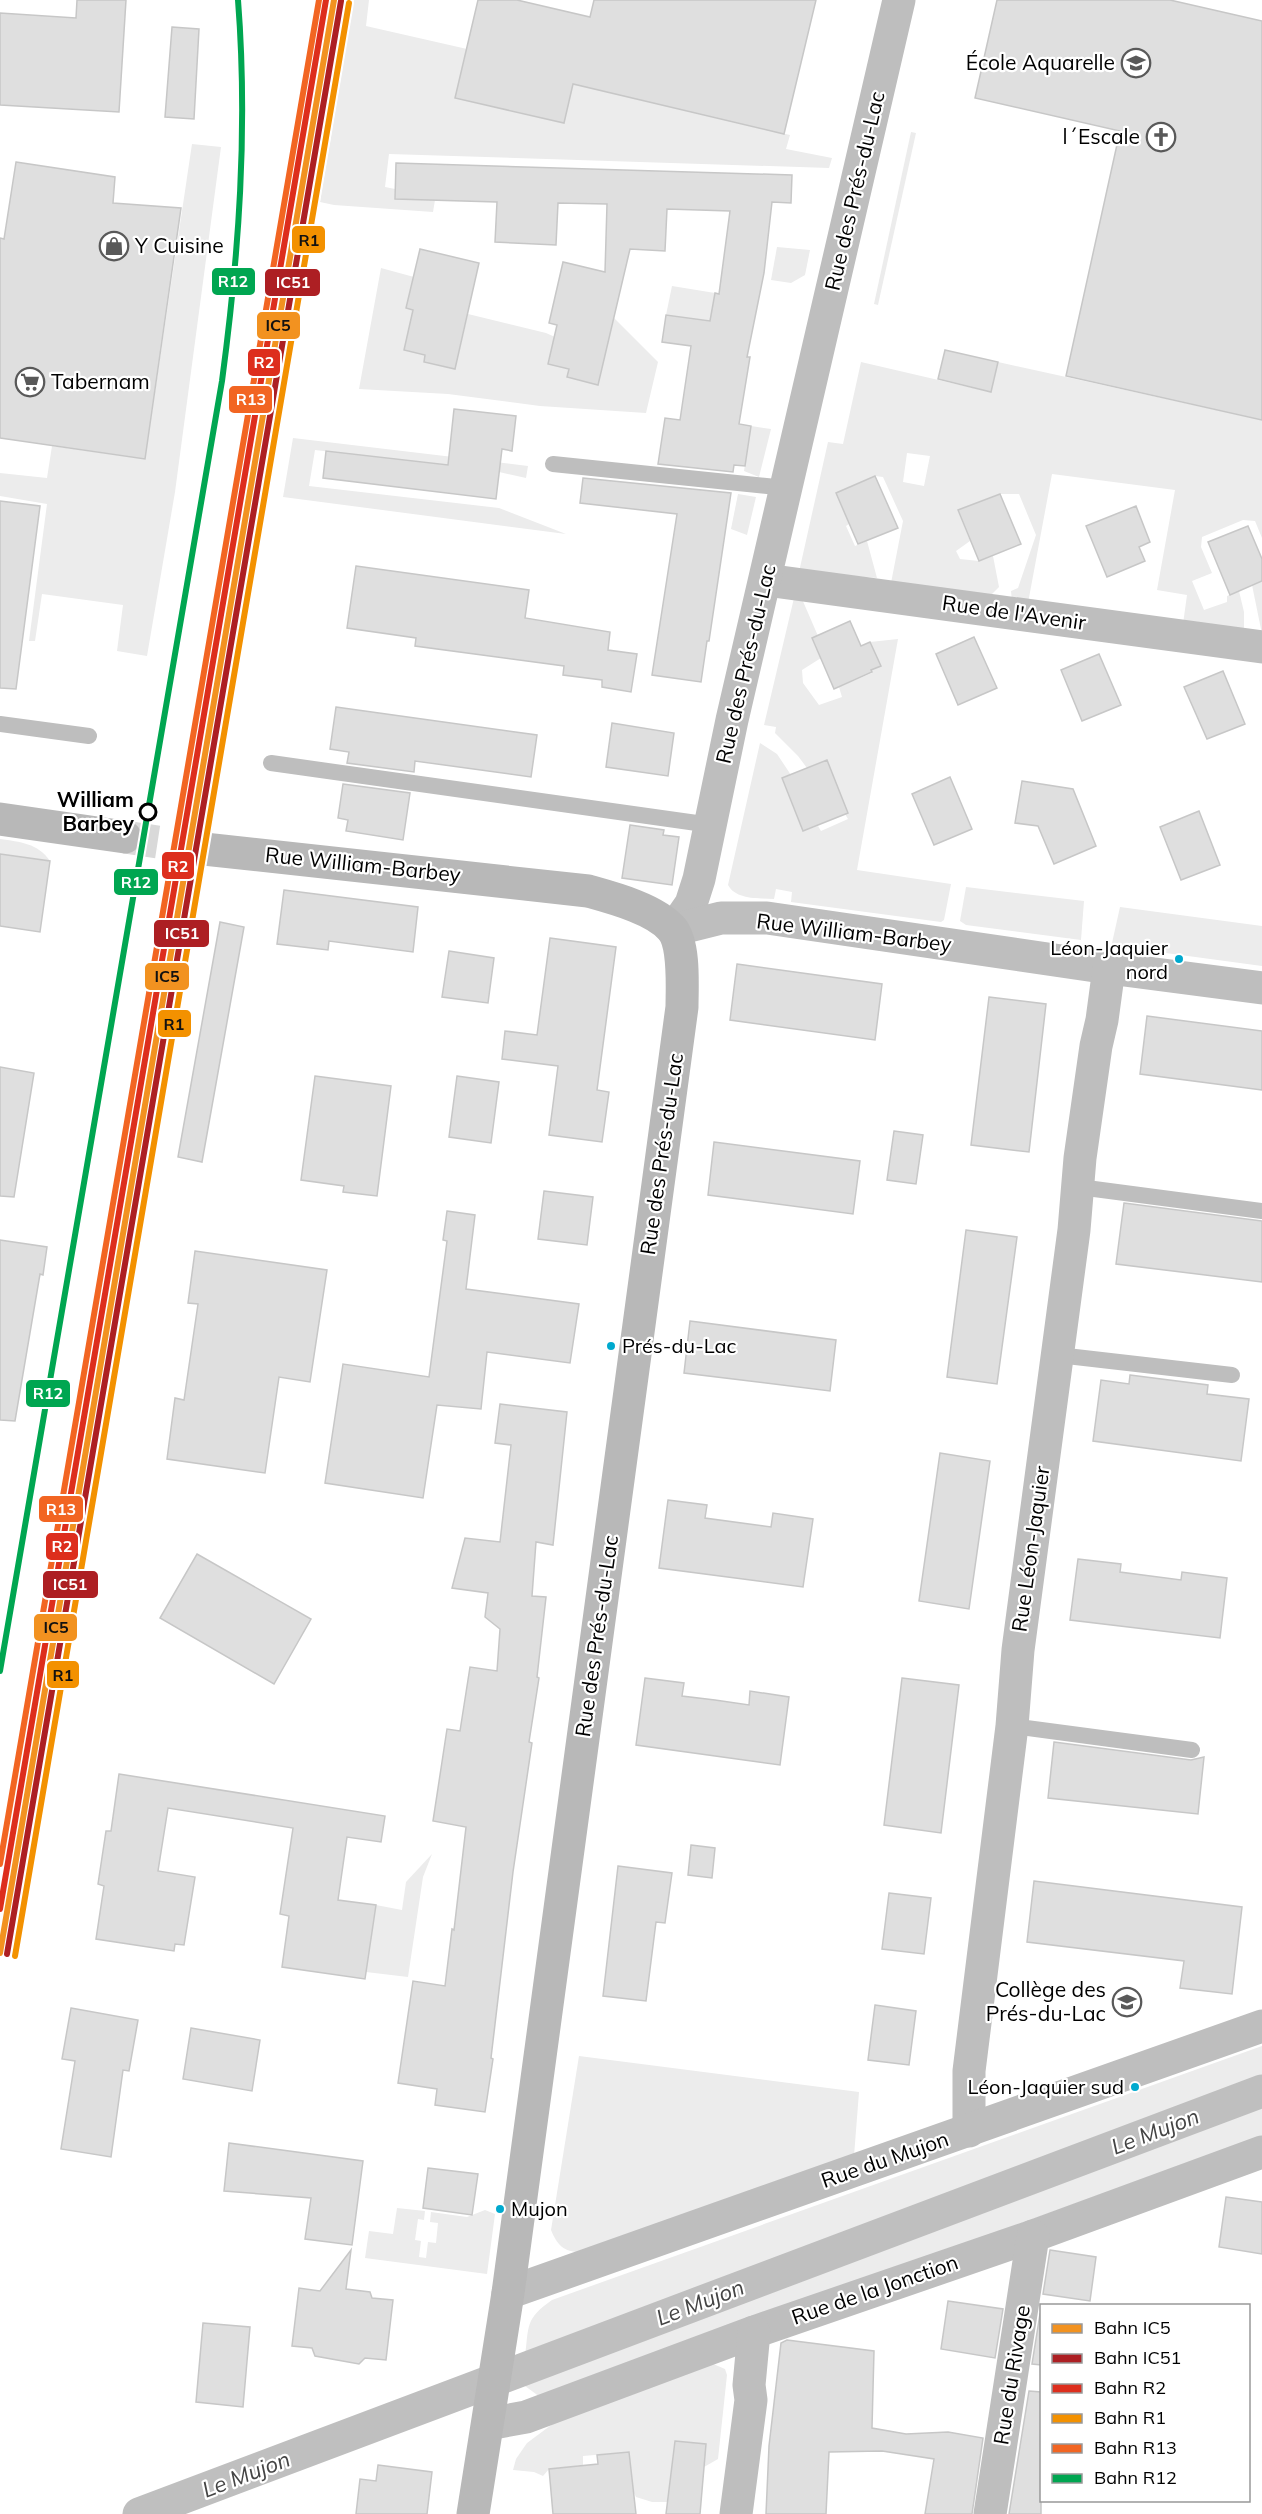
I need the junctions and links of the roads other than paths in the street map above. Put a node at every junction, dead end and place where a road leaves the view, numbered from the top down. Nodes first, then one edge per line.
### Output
1 (899, 0) edge
2 (553, 464) dead end
3 (786, 488) junction
4 (766, 579) junction
5 (1262, 647) edge
6 (0, 724) edge
7 (89, 736) dead end
8 (270, 763) dead end
9 (0, 819) edge
10 (711, 825) junction
11 (125, 837) tunnel mouth
12 (204, 849) tunnel mouth
13 (673, 930) junction
14 (1109, 968) junction
15 (1262, 988) edge
16 (1079, 1187) junction
17 (1262, 1211) edge
18 (1058, 1355) junction
19 (1232, 1375) dead end
20 (1012, 1726) junction
21 (1192, 1750) dead end
22 (1262, 2026) edge
23 (969, 2131) junction
24 (1262, 2152) edge
25 (1033, 2236) junction
26 (508, 2293) junction
27 (754, 2332) junction
28 (488, 2418) junction
29 (473, 2514) edge
30 (736, 2514) edge
31 (990, 2514) edge

1 - 3 street, Rue des Prés-du-Lac
2 - 3 lane
3 - 4 street, Rue des Prés-du-Lac
4 - 5 street, Rue de l'Avenir
4 - 10 street, Rue des Prés-du-Lac
6 - 7 lane
8 - 10 lane
9 - 11 street
10 - 13 street, Rue des Prés-du-Lac
12 - 13 street, Rue William-Barbey
13 - 14 street, Rue William-Barbey
13 - 26 street, Rue des Prés-du-Lac
14 - 15 street, Rue William-Barbey
14 - 16 street, Rue Léon-Jaquier
16 - 17 lane
16 - 18 street, Rue Léon-Jaquier
18 - 19 lane
18 - 20 street, Rue Léon-Jaquier
20 - 21 lane
20 - 23 street, Rue Léon-Jaquier
22 - 23 street, Rue du Mujon
23 - 26 street, Rue du Mujon
24 - 25 street, Rue de la Jonction
25 - 27 street, Rue de la Jonction
25 - 31 street, Rue du Rivage
26 - 28 street, Rue des Prés-du-Lac
27 - 28 street, Rue de la Jonction
27 - 30 street
28 - 29 street, Rue des Prés-du-Lac

